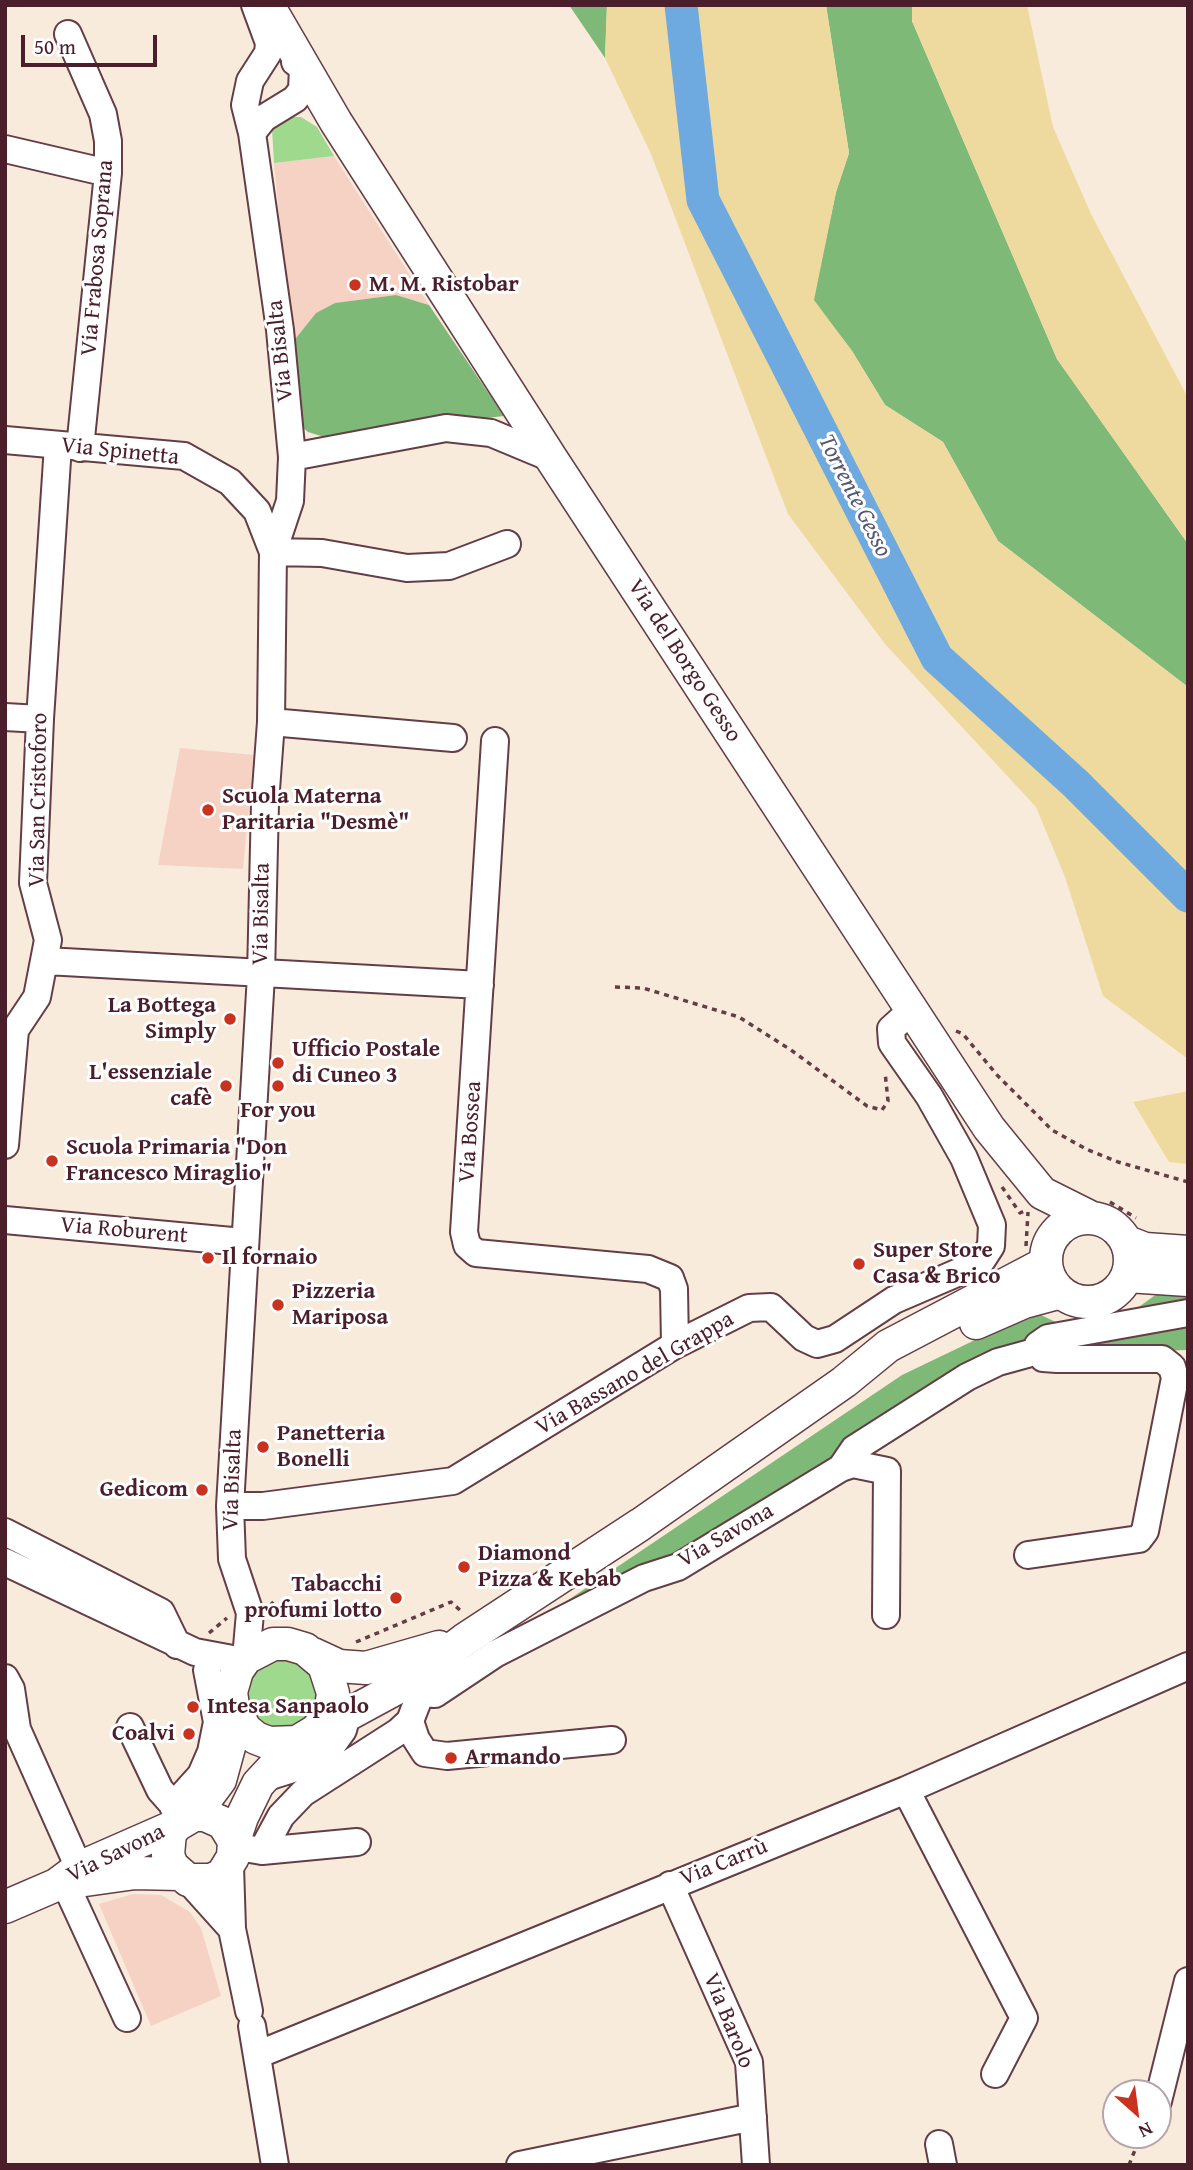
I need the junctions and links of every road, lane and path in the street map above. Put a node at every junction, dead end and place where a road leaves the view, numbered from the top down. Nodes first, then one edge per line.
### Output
1 (254, 5) edge
2 (268, 5) edge
3 (68, 34) dead end
4 (264, 64) junction
5 (303, 67) junction
6 (295, 99) junction
7 (336, 122) junction
8 (252, 133) junction
9 (5, 149) edge
10 (108, 173) junction
11 (5, 440) edge
12 (69, 447) junction
13 (292, 457) junction
14 (551, 458) junction
15 (507, 544) dead end
16 (273, 552) junction
17 (5, 718) edge
18 (40, 719) junction
19 (271, 722) junction
20 (453, 738) dead end
21 (495, 741) dead end
22 (46, 961) junction
23 (261, 975) junction
24 (481, 985) junction
25 (615, 987) dead end
26 (916, 1015) junction
27 (10, 1030) edge
28 (892, 1043) junction
29 (5, 1145) edge
30 (1188, 1182) edge
31 (1042, 1194) junction
32 (1095, 1208) junction
33 (5, 1220) edge
34 (1133, 1232) junction
35 (243, 1242) junction
36 (1049, 1251) junction
37 (1188, 1252) edge
38 (1127, 1276) junction
39 (1188, 1280) edge
40 (1060, 1292) junction
41 (1188, 1313) edge
42 (675, 1345) junction
43 (1038, 1351) junction
44 (844, 1382) junction
45 (841, 1468) junction
46 (230, 1506) junction
47 (5, 1532) edge
48 (1028, 1555) dead end
49 (5, 1562) edge
50 (240, 1614) junction
51 (886, 1615) dead end
52 (464, 1628) junction
53 (362, 1640) dead end
54 (301, 1649) junction
55 (193, 1656) junction
56 (244, 1660) junction
57 (1188, 1666) edge
58 (5, 1678) edge
59 (413, 1689) junction
60 (235, 1712) junction
61 (336, 1718) junction
62 (410, 1721) junction
63 (130, 1727) dead end
64 (612, 1740) dead end
65 (297, 1742) junction
66 (264, 1778) junction
67 (906, 1790) junction
68 (182, 1816) junction
69 (357, 1842) dead end
70 (240, 1851) junction
71 (183, 1877) junction
72 (67, 1879) junction
73 (670, 1885) junction
74 (5, 1907) edge
75 (232, 1929) junction
76 (1188, 1981) edge
77 (127, 2018) dead end
78 (257, 2055) junction
79 (995, 2074) dead end
80 (1164, 2079) edge
81 (753, 2117) junction
82 (275, 2165) edge
83 (520, 2165) edge
84 (756, 2165) edge

1 - 4 street
2 - 5 main road, Via del Borgo Gesso
3 - 10 street, Via Frabosa Soprana
4 - 5 street
4 - 8 street, Via Bisalta
5 - 6 street
5 - 7 main road, Via del Borgo Gesso
6 - 7 street, Via del Borgo Gesso
6 - 8 street
7 - 14 main road, Via del Borgo Gesso
8 - 13 street, Via Bisalta
9 - 10 street
10 - 12 street, Via Frabosa Soprana
11 - 12 street, Via Spinetta
12 - 16 street, Via Spinetta
12 - 18 street, Via San Cristoforo
13 - 14 street
13 - 16 street, Via Bisalta
14 - 26 main road, Via del Borgo Gesso
15 - 16 street
16 - 19 street, Via Bisalta
17 - 18 street
18 - 22 street, Via San Cristoforo
19 - 20 street
19 - 23 street, Via Bisalta
21 - 24 street, Via Bossea
22 - 23 street
22 - 27 street, Via San Cristoforo
23 - 24 street
23 - 35 street, Via Bisalta
24 - 42 street, Via Bossea
25 - 28 path
26 - 28 street
26 - 30 path
26 - 31 main road, Via del Borgo Gesso
27 - 29 street, Via San Cristoforo
28 - 42 street, Via Bassano del Grappa
31 - 32 main road, Via del Borgo Gesso
31 - 36 main road, Via del Borgo Gesso
32 - 34 main road
32 - 34 path
32 - 36 main road
33 - 35 street, Via Roburent
34 - 37 main road
34 - 38 main road
35 - 46 street, Via Bisalta
36 - 40 main road
36 - 44 main road, Via Savona
38 - 39 main road
38 - 40 main road
40 - 44 main road, Via Savona
41 - 43 street, Via Savona
42 - 46 street, Via Bassano del Grappa
43 - 45 street, Via Savona
43 - 48 street
44 - 52 main road, Via Savona
45 - 51 street
45 - 59 street, Via Savona
46 - 50 street, Via Bisalta
47 - 55 street
49 - 55 street
50 - 54 street
50 - 55 path
50 - 56 street, Via Bisalta
52 - 53 path
52 - 54 main road, Via Savona
52 - 59 main road, Via Savona
54 - 56 main road
54 - 61 main road
55 - 56 street
55 - 60 street
55 - 68 street
56 - 60 main road
57 - 67 street, Via Carrù
58 - 72 street
59 - 61 main road, Via Savona
59 - 62 street
60 - 65 main road
60 - 68 main road, Via Savona
61 - 65 main road
61 - 66 street
62 - 64 street
62 - 70 street
63 - 68 street
65 - 66 main road
66 - 70 main road
67 - 73 street, Via Carrù
67 - 79 street
68 - 70 main road
68 - 71 main road
68 - 72 main road, Via Savona
69 - 70 street
70 - 71 main road
70 - 75 street
71 - 72 main road, Via Savona
71 - 75 street
72 - 74 main road, Via Savona
72 - 77 street
73 - 78 street, Via Carrù
73 - 81 street, Via Barolo
75 - 78 street
76 - 80 street
78 - 82 street
81 - 83 street
81 - 84 street, Via Barolo

